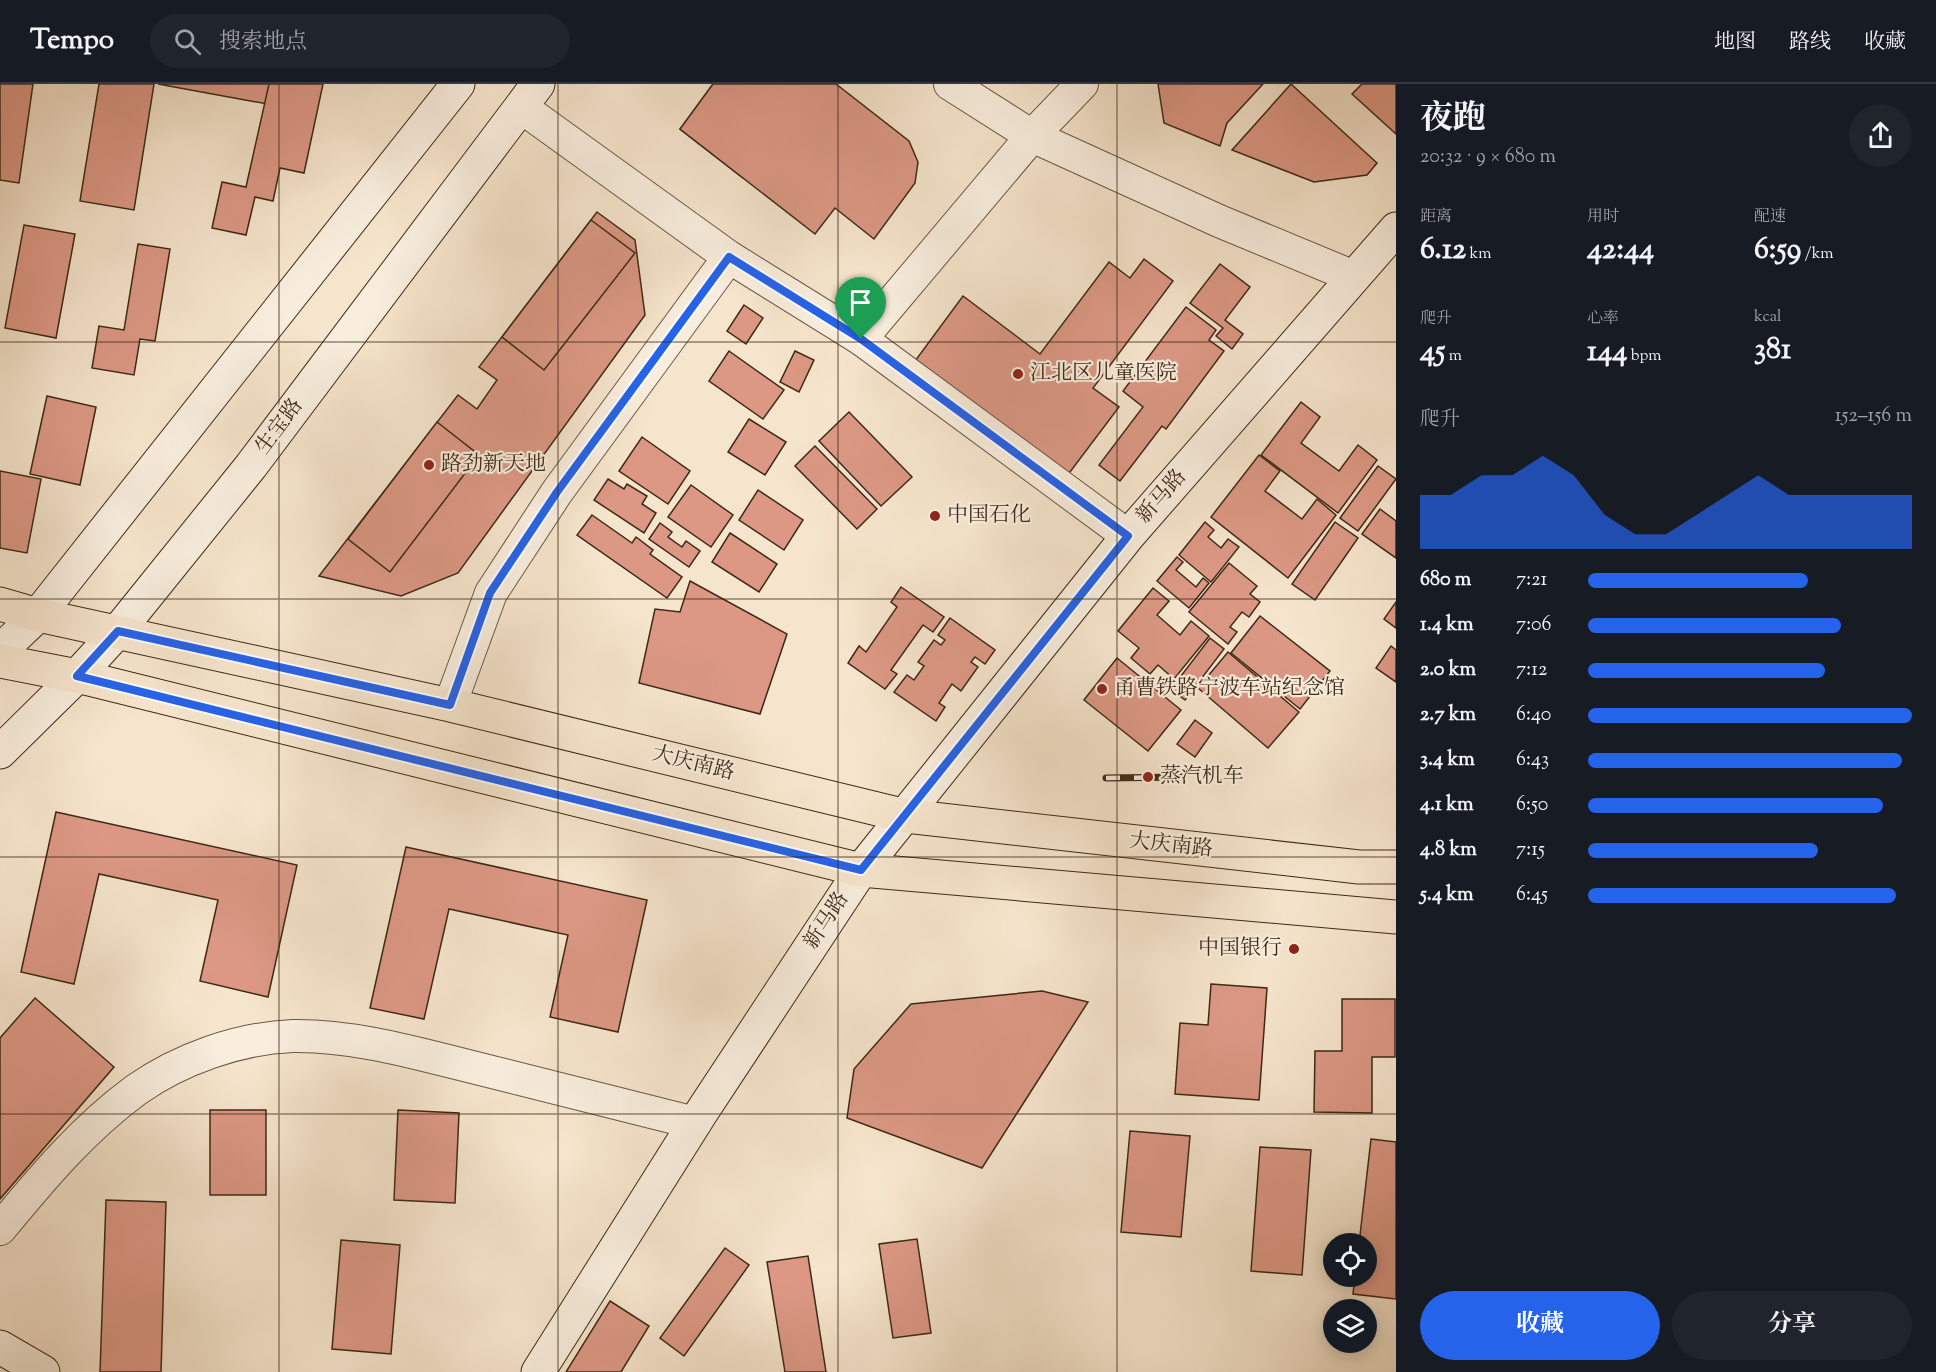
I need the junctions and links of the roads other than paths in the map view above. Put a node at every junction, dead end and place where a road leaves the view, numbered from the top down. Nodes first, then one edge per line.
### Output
1 (458, 84) edge
2 (950, 84) edge
3 (1082, 84) edge
4 (530, 96) edge
5 (1032, 136) junction
6 (1396, 229) edge
7 (729, 257) junction
8 (1354, 277) junction
9 (861, 339) junction
10 (1128, 536) junction
11 (0, 603) edge
12 (38, 615) junction
13 (118, 631) junction
14 (0, 651) edge
15 (0, 661) edge
16 (77, 676) junction
17 (450, 705) junction
18 (0, 752) edge
19 (906, 816) junction
20 (1396, 867) edge
21 (861, 870) junction
22 (1396, 917) edge
23 (695, 1123) junction
24 (0, 1228) edge
25 (0, 1347) edge
26 (42, 1372) edge
27 (538, 1372) edge

1 - 12 main road
2 - 5 street
3 - 5 street
4 - 7 street
4 - 13 main road, 生宝路
5 - 8 street
5 - 9 street
6 - 8 main road, 新马路
7 - 9 street
7 - 17 street
8 - 10 main road, 新马路
9 - 10 street
10 - 19 main road, 新马路
11 - 12 main road, 大庆南路
12 - 13 main road, 大庆南路
12 - 14 main road
13 - 16 main road, 生宝路
13 - 17 main road, 大庆南路
15 - 16 main road
16 - 18 main road, 生宝路
16 - 21 main road
17 - 19 main road, 大庆南路
19 - 20 main road, 大庆南路
19 - 21 main road, 新马路
21 - 22 main road
21 - 23 main road, 新马路
23 - 24 street
23 - 27 main road, 新马路
25 - 26 main road

